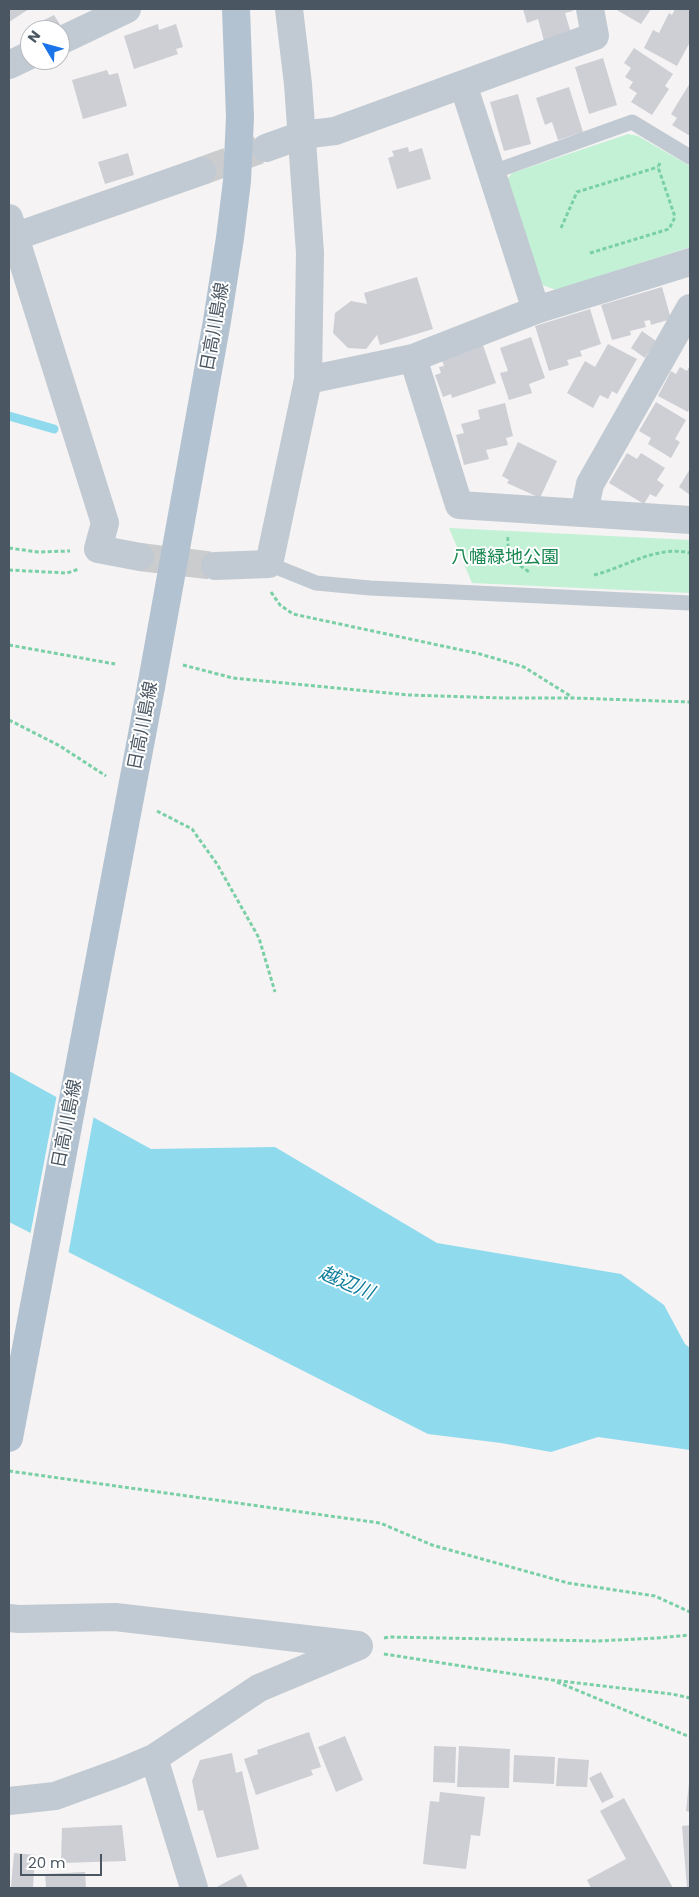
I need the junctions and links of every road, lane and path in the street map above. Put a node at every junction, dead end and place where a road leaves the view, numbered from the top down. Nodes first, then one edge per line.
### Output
1 (127, 9) edge
2 (236, 9) edge
3 (289, 9) edge
4 (590, 9) edge
5 (70, 35) edge
6 (463, 84) junction
7 (302, 135) junction
8 (671, 146) junction
9 (266, 148) tunnel mouth
10 (690, 157) edge
11 (658, 167) junction
12 (202, 170) tunnel mouth
13 (493, 172) junction
14 (11, 227) edge
15 (561, 228) dead end
16 (590, 253) dead end
17 (690, 262) edge
18 (690, 308) edge
19 (536, 310) junction
20 (413, 358) junction
21 (308, 380) junction
22 (584, 513) junction
23 (690, 520) edge
24 (508, 534) dead end
25 (9, 548) edge
26 (98, 549) junction
27 (690, 553) edge
28 (140, 557) tunnel mouth
29 (269, 564) junction
30 (216, 566) tunnel mouth
31 (9, 570) edge
32 (535, 575) dead end
33 (589, 577) dead end
34 (690, 603) edge
35 (9, 645) edge
36 (115, 664) dead end
37 (181, 665) dead end
38 (573, 698) junction
39 (690, 702) edge
40 (9, 720) edge
41 (107, 777) dead end
42 (154, 808) dead end
43 (275, 992) dead end
44 (9, 1438) edge
45 (9, 1471) edge
46 (690, 1612) edge
47 (9, 1618) edge
48 (690, 1635) edge
49 (359, 1646) junction
50 (552, 1680) junction
51 (690, 1698) edge
52 (690, 1737) edge
53 (154, 1758) junction
54 (9, 1801) edge
55 (194, 1888) edge

1 - 5 street
2 - 44 main road, 日高川島線, bridge
3 - 7 street
4 - 6 street
6 - 7 street
6 - 13 street
7 - 9 street
7 - 21 street
8 - 10 lane
8 - 11 path
8 - 13 lane
11 - 15 path
11 - 16 path
12 - 14 street
13 - 19 street
14 - 26 street
17 - 19 street
18 - 22 street
19 - 20 street
20 - 21 street
20 - 22 street
21 - 29 street
22 - 23 street
24 - 32 path
25 - 26 path
26 - 28 street
26 - 31 path
27 - 33 path
29 - 30 street
29 - 34 lane
29 - 38 path
35 - 36 path
37 - 38 path
38 - 39 path
40 - 41 path
42 - 43 path
45 - 46 path
47 - 49 street
48 - 49 path
49 - 50 path
49 - 53 street
50 - 51 path
50 - 52 path
53 - 54 street
53 - 55 street

